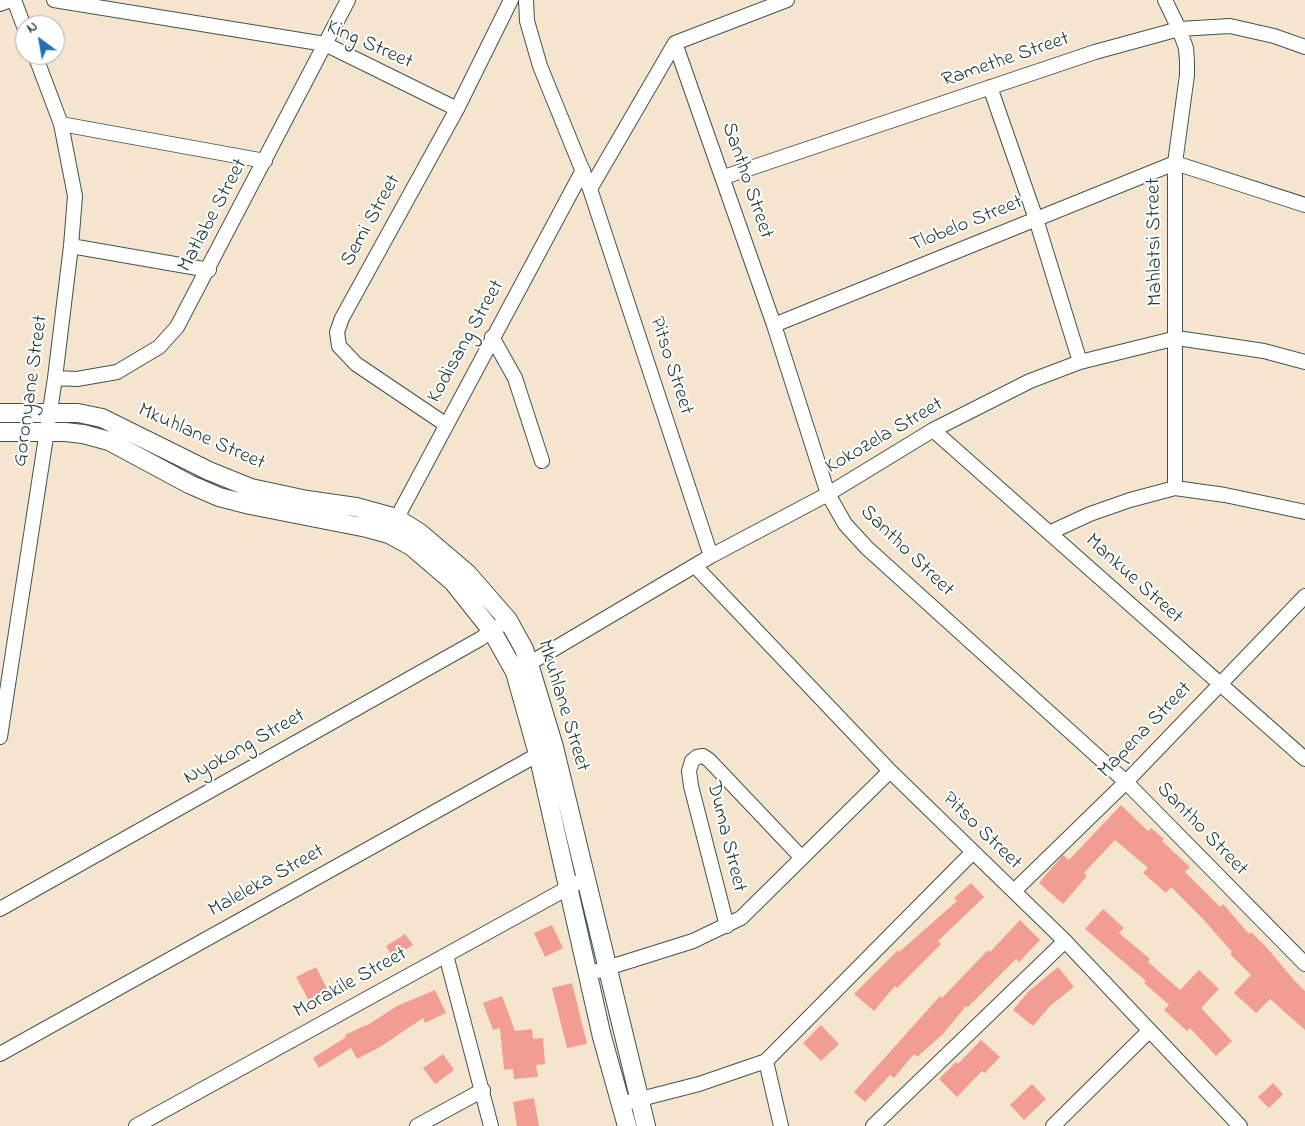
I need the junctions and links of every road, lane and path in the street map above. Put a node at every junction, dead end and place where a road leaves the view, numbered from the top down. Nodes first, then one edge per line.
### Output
1 (12, 0) edge
2 (54, 0) edge
3 (348, 0) edge
4 (511, 0) edge
5 (526, 0) edge
6 (786, 0) edge
7 (1165, 0) edge
8 (0, 4) edge
9 (19, 15) edge
10 (1179, 29) junction
11 (675, 43) junction
12 (325, 44) junction
13 (1305, 47) edge
14 (39, 65) edge
15 (990, 87) junction
16 (457, 109) junction
17 (61, 124) junction
18 (265, 161) junction
19 (1175, 163) junction
20 (583, 170) junction
21 (724, 177) junction
22 (590, 188) junction
23 (1305, 205) edge
24 (1036, 219) junction
25 (72, 246) junction
26 (209, 270) junction
27 (774, 325) junction
28 (492, 337) junction
29 (1176, 338) junction
30 (1080, 362) junction
31 (1305, 362) edge
32 (55, 378) junction
33 (49, 411) junction
34 (0, 413) edge
35 (445, 424) junction
36 (934, 430) junction
37 (47, 431) junction
38 (0, 432) edge
39 (542, 461) dead end
40 (1175, 488) junction
41 (828, 494) junction
42 (1305, 512) edge
43 (392, 526) junction
44 (1051, 532) junction
45 (712, 556) junction
46 (695, 566) junction
47 (1305, 596) edge
48 (508, 620) junction
49 (492, 631) junction
50 (522, 668) junction
51 (1219, 684) junction
52 (0, 736) edge
53 (546, 750) junction
54 (1305, 759) edge
55 (890, 771) junction
56 (1126, 782) junction
57 (972, 853) junction
58 (802, 858) junction
59 (586, 878) junction
60 (569, 887) junction
61 (1014, 891) junction
62 (0, 910) edge
63 (726, 926) junction
64 (1065, 941) junction
65 (446, 954) junction
66 (1305, 964) edge
67 (608, 969) junction
68 (588, 974) junction
69 (1149, 1031) junction
70 (0, 1054) edge
71 (766, 1061) junction
72 (483, 1090) junction
73 (639, 1100) junction
74 (621, 1104) junction
75 (136, 1126) edge
76 (417, 1126) edge
77 (491, 1126) edge
78 (626, 1126) edge
79 (646, 1126) edge
80 (782, 1126) edge
81 (874, 1126) edge
82 (1053, 1126) edge
83 (1240, 1126) edge

1 - 8 street
1 - 9 street
2 - 12 street, King Street
3 - 12 street, Matlabe Street
4 - 16 street, Semi Street
5 - 20 street, Pitso Street
6 - 11 street
7 - 10 street, Mahlatsi Street
10 - 13 street, Ramethe Street
10 - 15 street, Ramethe Street
10 - 19 street, Mahlatsi Street
11 - 21 street, Santho Street
11 - 22 street
12 - 16 street, King Street
12 - 18 street, Matlabe Street
14 - 17 street, Goronyane Street
15 - 21 street, Ramethe Street
15 - 24 street
16 - 35 street, Semi Street
17 - 18 street
17 - 25 street, Goronyane Street
18 - 26 street, Matlabe Street
19 - 23 street
19 - 24 street, Tlobelo Street
19 - 29 street, Mahlatsi Street
20 - 22 street, Pitso Street
20 - 28 street, Kodisang Street
21 - 27 street, Santho Street
22 - 45 street, Pitso Street
24 - 27 street, Tlobelo Street
24 - 30 street
25 - 26 street
25 - 32 street, Goronyane Street
26 - 32 street, Matlabe Street
27 - 41 street, Santho Street
28 - 35 street, Kodisang Street
28 - 39 street
29 - 30 street, Kokozela Street
29 - 31 street, Kokozela Street
29 - 40 street, Mahlatsi Street
30 - 36 street, Kokozela Street
32 - 33 street, Goronyane Street
33 - 34 street, Mkuhlane Street
33 - 37 street, Goronyane Street
33 - 43 street, Mkuhlane Street
35 - 43 street, Kodisang Street
36 - 41 street, Kokozela Street
36 - 44 street, Mankue Street
37 - 38 street, Mkuhlane Street
37 - 43 street, Mkuhlane Street
37 - 52 street, Goronyane Street
40 - 42 street
40 - 44 street
41 - 45 street, Kokozela Street
41 - 56 street, Santho Street
43 - 48 street, Mkuhlane Street
43 - 49 street, Mkuhlane Street
44 - 51 street, Mankue Street
45 - 46 street, Kokozela Street
46 - 50 street, Kokozela Street
46 - 55 street, Pitso Street
47 - 51 street, Mapena Street
48 - 49 street, Nyokong Street
48 - 50 street, Mkuhlane Street
49 - 50 street, Mkuhlane Street
49 - 62 street, Nyokong Street
50 - 53 street, Mkuhlane Street
51 - 54 street, Mankue Street
51 - 56 street, Mapena Street
53 - 59 street, Mkuhlane Street
53 - 60 street, Mkuhlane Street
53 - 70 street, Maleleka Street
55 - 57 street, Pitso Street
55 - 58 street, Duma Street
56 - 61 street, Mapena Street
56 - 66 street, Santho Street
57 - 61 street, Pitso Street
57 - 71 street
58 - 63 street, Duma Street
58 - 63 street, Duma Street
59 - 60 street, Morakile Street
59 - 67 street, Mkuhlane Street
60 - 65 street, Morakile Street
60 - 68 street, Mkuhlane Street
61 - 64 street, Pitso Street
63 - 67 street, Duma Street
64 - 69 street, Pitso Street
64 - 81 street
65 - 72 street
65 - 75 street, Morakile Street
67 - 68 street, Duma Street
67 - 73 street, Mkuhlane Street
68 - 74 street, Mkuhlane Street
69 - 82 street
69 - 83 street, Pitso Street
71 - 73 street
71 - 80 street
72 - 76 street
72 - 77 street
73 - 74 street
73 - 79 street, Mkuhlane Street
74 - 78 street, Mkuhlane Street

